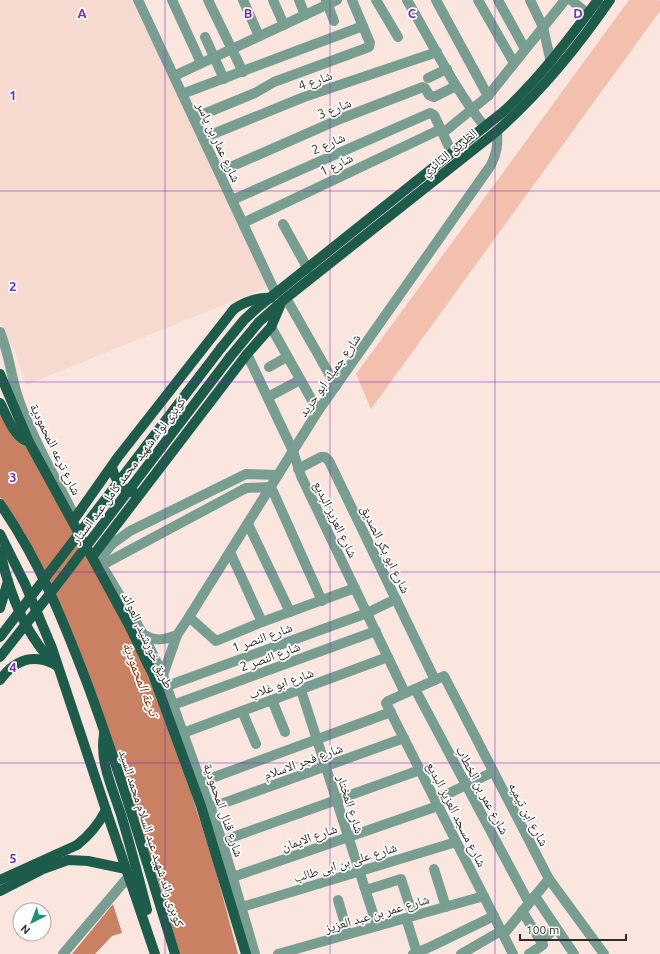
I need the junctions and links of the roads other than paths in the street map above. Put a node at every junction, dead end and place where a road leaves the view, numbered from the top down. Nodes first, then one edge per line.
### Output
1 (138, 0) edge
2 (172, 0) edge
3 (208, 0) edge
4 (243, 0) edge
5 (273, 0) edge
6 (299, 0) edge
7 (352, 0) edge
8 (376, 0) edge
9 (407, 0) edge
10 (436, 0) edge
11 (478, 0) edge
12 (498, 0) edge
13 (530, 0) edge
14 (565, 0) edge
15 (571, 0) edge
16 (598, 0) edge
17 (610, 0) edge
18 (330, 1) edge
19 (588, 14) junction
20 (305, 15) junction
21 (334, 21) dead end
22 (284, 25) junction
23 (363, 26) junction
24 (543, 27) junction
25 (259, 36) junction
26 (205, 37) dead end
27 (398, 37) dead end
28 (232, 49) junction
29 (525, 49) junction
30 (437, 52) junction
31 (214, 57) junction
32 (201, 63) junction
33 (514, 63) junction
34 (551, 63) junction
35 (447, 69) junction
36 (242, 72) junction
37 (174, 76) junction
38 (224, 78) junction
39 (428, 78) dead end
40 (456, 86) junction
41 (182, 94) junction
42 (488, 96) junction
43 (471, 109) junction
44 (194, 118) junction
45 (485, 127) junction
46 (442, 131) junction
47 (497, 131) junction
48 (203, 138) junction
49 (452, 153) junction
50 (219, 172) junction
51 (232, 200) junction
52 (243, 223) junction
53 (283, 224) dead end
54 (308, 269) junction
55 (279, 298) junction
56 (271, 327) junction
57 (0, 332) edge
58 (247, 354) junction
59 (287, 357) junction
60 (269, 367) dead end
61 (0, 374) edge
62 (300, 380) junction
63 (336, 386) junction
64 (268, 397) junction
65 (0, 403) edge
66 (318, 411) junction
67 (29, 442) junction
68 (292, 451) junction
69 (112, 467) junction
70 (298, 469) junction
71 (278, 475) junction
72 (271, 487) junction
73 (140, 494) junction
74 (0, 504) edge
75 (75, 518) junction
76 (248, 524) junction
77 (0, 534) edge
78 (0, 551) edge
79 (230, 552) junction
80 (98, 559) junction
81 (8, 581) junction
82 (355, 588) junction
83 (396, 599) junction
84 (322, 600) junction
85 (0, 608) edge
86 (290, 612) junction
87 (367, 613) junction
88 (190, 617) junction
89 (262, 622) junction
90 (376, 631) junction
91 (143, 634) junction
92 (177, 635) junction
93 (0, 637) edge
94 (0, 657) edge
95 (388, 657) junction
96 (59, 667) junction
97 (163, 675) junction
98 (0, 680) edge
99 (436, 680) junction
100 (167, 686) junction
101 (301, 690) junction
102 (410, 691) junction
103 (272, 700) junction
104 (173, 705) junction
105 (389, 708) junction
106 (242, 711) junction
107 (104, 730) junction
108 (285, 732) dead end
109 (183, 734) junction
110 (404, 738) junction
111 (317, 739) junction
112 (256, 744) dead end
113 (326, 766) junction
114 (420, 770) junction
115 (493, 772) junction
116 (201, 782) junction
117 (466, 785) junction
118 (336, 800) junction
119 (437, 803) junction
120 (210, 808) junction
121 (106, 810) junction
122 (348, 836) junction
123 (222, 841) junction
124 (456, 842) junction
125 (66, 855) junction
126 (434, 869) dead end
127 (360, 871) junction
128 (127, 873) junction
129 (233, 877) junction
130 (549, 879) junction
131 (0, 880) edge
132 (366, 890) junction
133 (0, 891) edge
134 (484, 896) junction
135 (338, 900) dead end
136 (528, 903) junction
137 (242, 907) junction
138 (446, 907) junction
139 (494, 916) junction
140 (409, 917) junction
141 (377, 926) junction
142 (556, 928) junction
143 (348, 934) junction
144 (504, 936) junction
145 (541, 941) junction
146 (154, 949) edge
147 (569, 952) edge
148 (415, 953) edge
149 (63, 954) edge
150 (175, 954) edge
151 (246, 954) edge
152 (255, 954) edge
153 (278, 954) edge
154 (461, 954) edge
155 (503, 954) edge
156 (513, 954) edge
157 (529, 954) edge
158 (604, 954) edge

1 - 37 street, شارع عمار بن ياسر
2 - 32 street
3 - 28 street
4 - 25 street
5 - 22 street
6 - 20 street
7 - 23 street
8 - 27 street
9 - 30 street
10 - 42 street
11 - 33 street
12 - 29 street
13 - 24 street
14 - 24 street, شارع 1
15 - 19 street
16 - 19 main road, الطريق الدائري
17 - 47 main road, الطريق الدائري
18 - 20 street
18 - 21 street
19 - 34 main road, الطريق الدائري
20 - 22 street
22 - 25 street
23 - 36 street
23 - 44 street
24 - 29 street, شارع 1
24 - 34 street
25 - 28 street
26 - 31 street
28 - 31 street
28 - 36 street
29 - 33 street, شارع 1
30 - 35 street
30 - 48 street, شارع 4
31 - 32 street
31 - 38 street
32 - 37 street
33 - 42 street, شارع 1
34 - 45 main road, الطريق الدائري
35 - 39 street
35 - 40 street
36 - 38 street
37 - 41 street, شارع عمار بن ياسر
38 - 41 street
40 - 43 street
40 - 50 street, شارع 3
41 - 44 street, شارع عمار بن ياسر
42 - 43 street, شارع 1
43 - 45 street
43 - 46 street, شارع 1
44 - 48 street, شارع عمار بن ياسر
45 - 49 main road, الطريق الدائري
46 - 49 street
46 - 51 street, شارع 2
46 - 52 street, شارع 1
47 - 55 main road, الطريق الدائري
47 - 63 street, شارع جميله ابو حريد
48 - 50 street, شارع عمار بن ياسر
49 - 54 main road, الطريق الدائري
50 - 51 street, شارع عمار بن ياسر
51 - 52 street, شارع عمار بن ياسر
52 - 55 street, شارع عمار بن ياسر
53 - 54 street
54 - 55 main road, الطريق الدائري
55 - 56 main road
55 - 63 street, شارع عمار بن ياسر
55 - 69 main road
55 - 93 main road, كوبرى لواء شهيد محمد كامل عبد الستار, bridge
55 - 94 main road, كوبرى لواء شهيد محمد كامل عبد الستار, bridge
56 - 58 main road
56 - 59 street
57 - 75 street, شارع ترعه المحمودية
58 - 64 street, شارع العزيز البديع
58 - 73 main road
59 - 60 street
59 - 62 street
61 - 67 main road, طريق خورشيد, العوائد
62 - 64 street
62 - 66 street
63 - 66 street, شارع جميله ابو حريد
64 - 68 street, شارع العزيز البديع
65 - 67 main road
66 - 68 street, شارع جميله ابو حريد
67 - 151 main road, طريق خورشيد, العوائد
68 - 70 street, شارع العزيز البديع
68 - 71 street, شارع جميله ابو حريد
69 - 73 main road
69 - 75 main road
70 - 82 street, شارع العزيز البديع
70 - 83 street, شارع ابو بكر الصديق
71 - 72 street, شارع جميله ابو حريد
71 - 80 street
72 - 76 street, شارع جميله ابو حريد
72 - 80 street
72 - 84 street
73 - 80 main road
74 - 107 main road
75 - 80 street, شارع ترعه المحمودية
76 - 79 street, شارع جميله ابو حريد
76 - 86 street
77 - 96 main road
78 - 81 main road
79 - 88 street, شارع جميله ابو حريد
79 - 89 street
80 - 91 street, شارع ترعه المحمودية
81 - 85 main road
81 - 96 main road
82 - 84 street
82 - 87 street, شارع العزيز البديع
83 - 87 street, شارع النصر 1
83 - 99 street, شارع ابو بكر الصديق
84 - 86 street
86 - 89 street
87 - 90 street, شارع العزيز البديع
87 - 100 street, شارع النصر 1
88 - 89 street
88 - 92 street, شارع جميله ابو حريد
90 - 95 street, شارع العزيز البديع
90 - 104 street, شارع النصر 2
91 - 92 street
91 - 97 street, شارع ترعه المحمودية
92 - 97 street, شارع جميله ابو حريد
95 - 101 street, شارع ابو غلاب
95 - 102 street, شارع العزيز البديع
96 - 98 main road
96 - 121 main road
97 - 100 street, شارع قنال المحمودية
99 - 102 street
99 - 115 street, شارع ابن تيميه
100 - 104 street, شارع قنال المحمودية
101 - 103 street, شارع ابو غلاب
101 - 111 street, شارع المختار
102 - 105 street
102 - 117 street, شارع عمر بن الخطاب
103 - 106 street, شارع ابو غلاب
103 - 108 street
104 - 109 street, شارع قنال المحمودية
105 - 110 street, شارع مسجد العزيز البديع
105 - 111 street
106 - 109 street, شارع ابو غلاب
106 - 112 street
107 - 146 main road
107 - 150 main road, كوبرى رائد شهيد عبد السلام محمد السيد
109 - 116 street, شارع قنال المحمودية
110 - 113 street, شارع فجر الاسلام
110 - 114 street, شارع مسجد العزيز البديع
111 - 113 street, شارع المختار
111 - 116 street
113 - 118 street, شارع المختار
113 - 120 street, شارع فجر الاسلام
114 - 118 street
114 - 119 street, شارع مسجد العزيز البديع
115 - 117 street, شارع الايمان
115 - 130 street, شارع ابن تيميه
116 - 120 street, شارع قنال المحمودية
117 - 119 street, شارع الايمان
117 - 136 street, شارع عمر بن الخطاب
118 - 122 street, شارع المختار
118 - 123 street
119 - 122 street, شارع الايمان
119 - 124 street, شارع مسجد العزيز البديع
120 - 123 street, شارع قنال المحمودية
121 - 125 main road
121 - 128 main road
122 - 127 street, شارع المختار
122 - 129 street, شارع الايمان
123 - 129 street, شارع قنال المحمودية
124 - 127 street, شارع على بن ابى طالب
124 - 134 street, شارع مسجد العزيز البديع
125 - 128 main road
125 - 131 main road
125 - 133 main road
126 - 138 street
127 - 132 street, شارع المختار
127 - 137 street, شارع على بن ابى طالب
128 - 146 main road
128 - 149 street
129 - 137 street, شارع قنال المحمودية
130 - 136 street
130 - 158 street, شارع ابن تيميه
132 - 140 street
132 - 141 street, شارع المختار
134 - 138 street, شارع عمر بن عبد العزيز
134 - 139 street, شارع مسجد العزيز البديع
135 - 143 street
136 - 142 street
136 - 144 street
136 - 145 street
137 - 152 street, شارع قنال المحمودية
138 - 140 street, شارع عمر بن عبد العزيز
139 - 144 street, شارع مسجد العزيز البديع
139 - 148 street
140 - 141 street, شارع عمر بن عبد العزيز
140 - 148 street
141 - 143 street, شارع عمر بن عبد العزيز
142 - 145 street
142 - 147 street
143 - 153 street, شارع عمر بن عبد العزيز
144 - 154 street
144 - 155 street
144 - 156 street, شارع مسجد العزيز البديع
145 - 157 street

